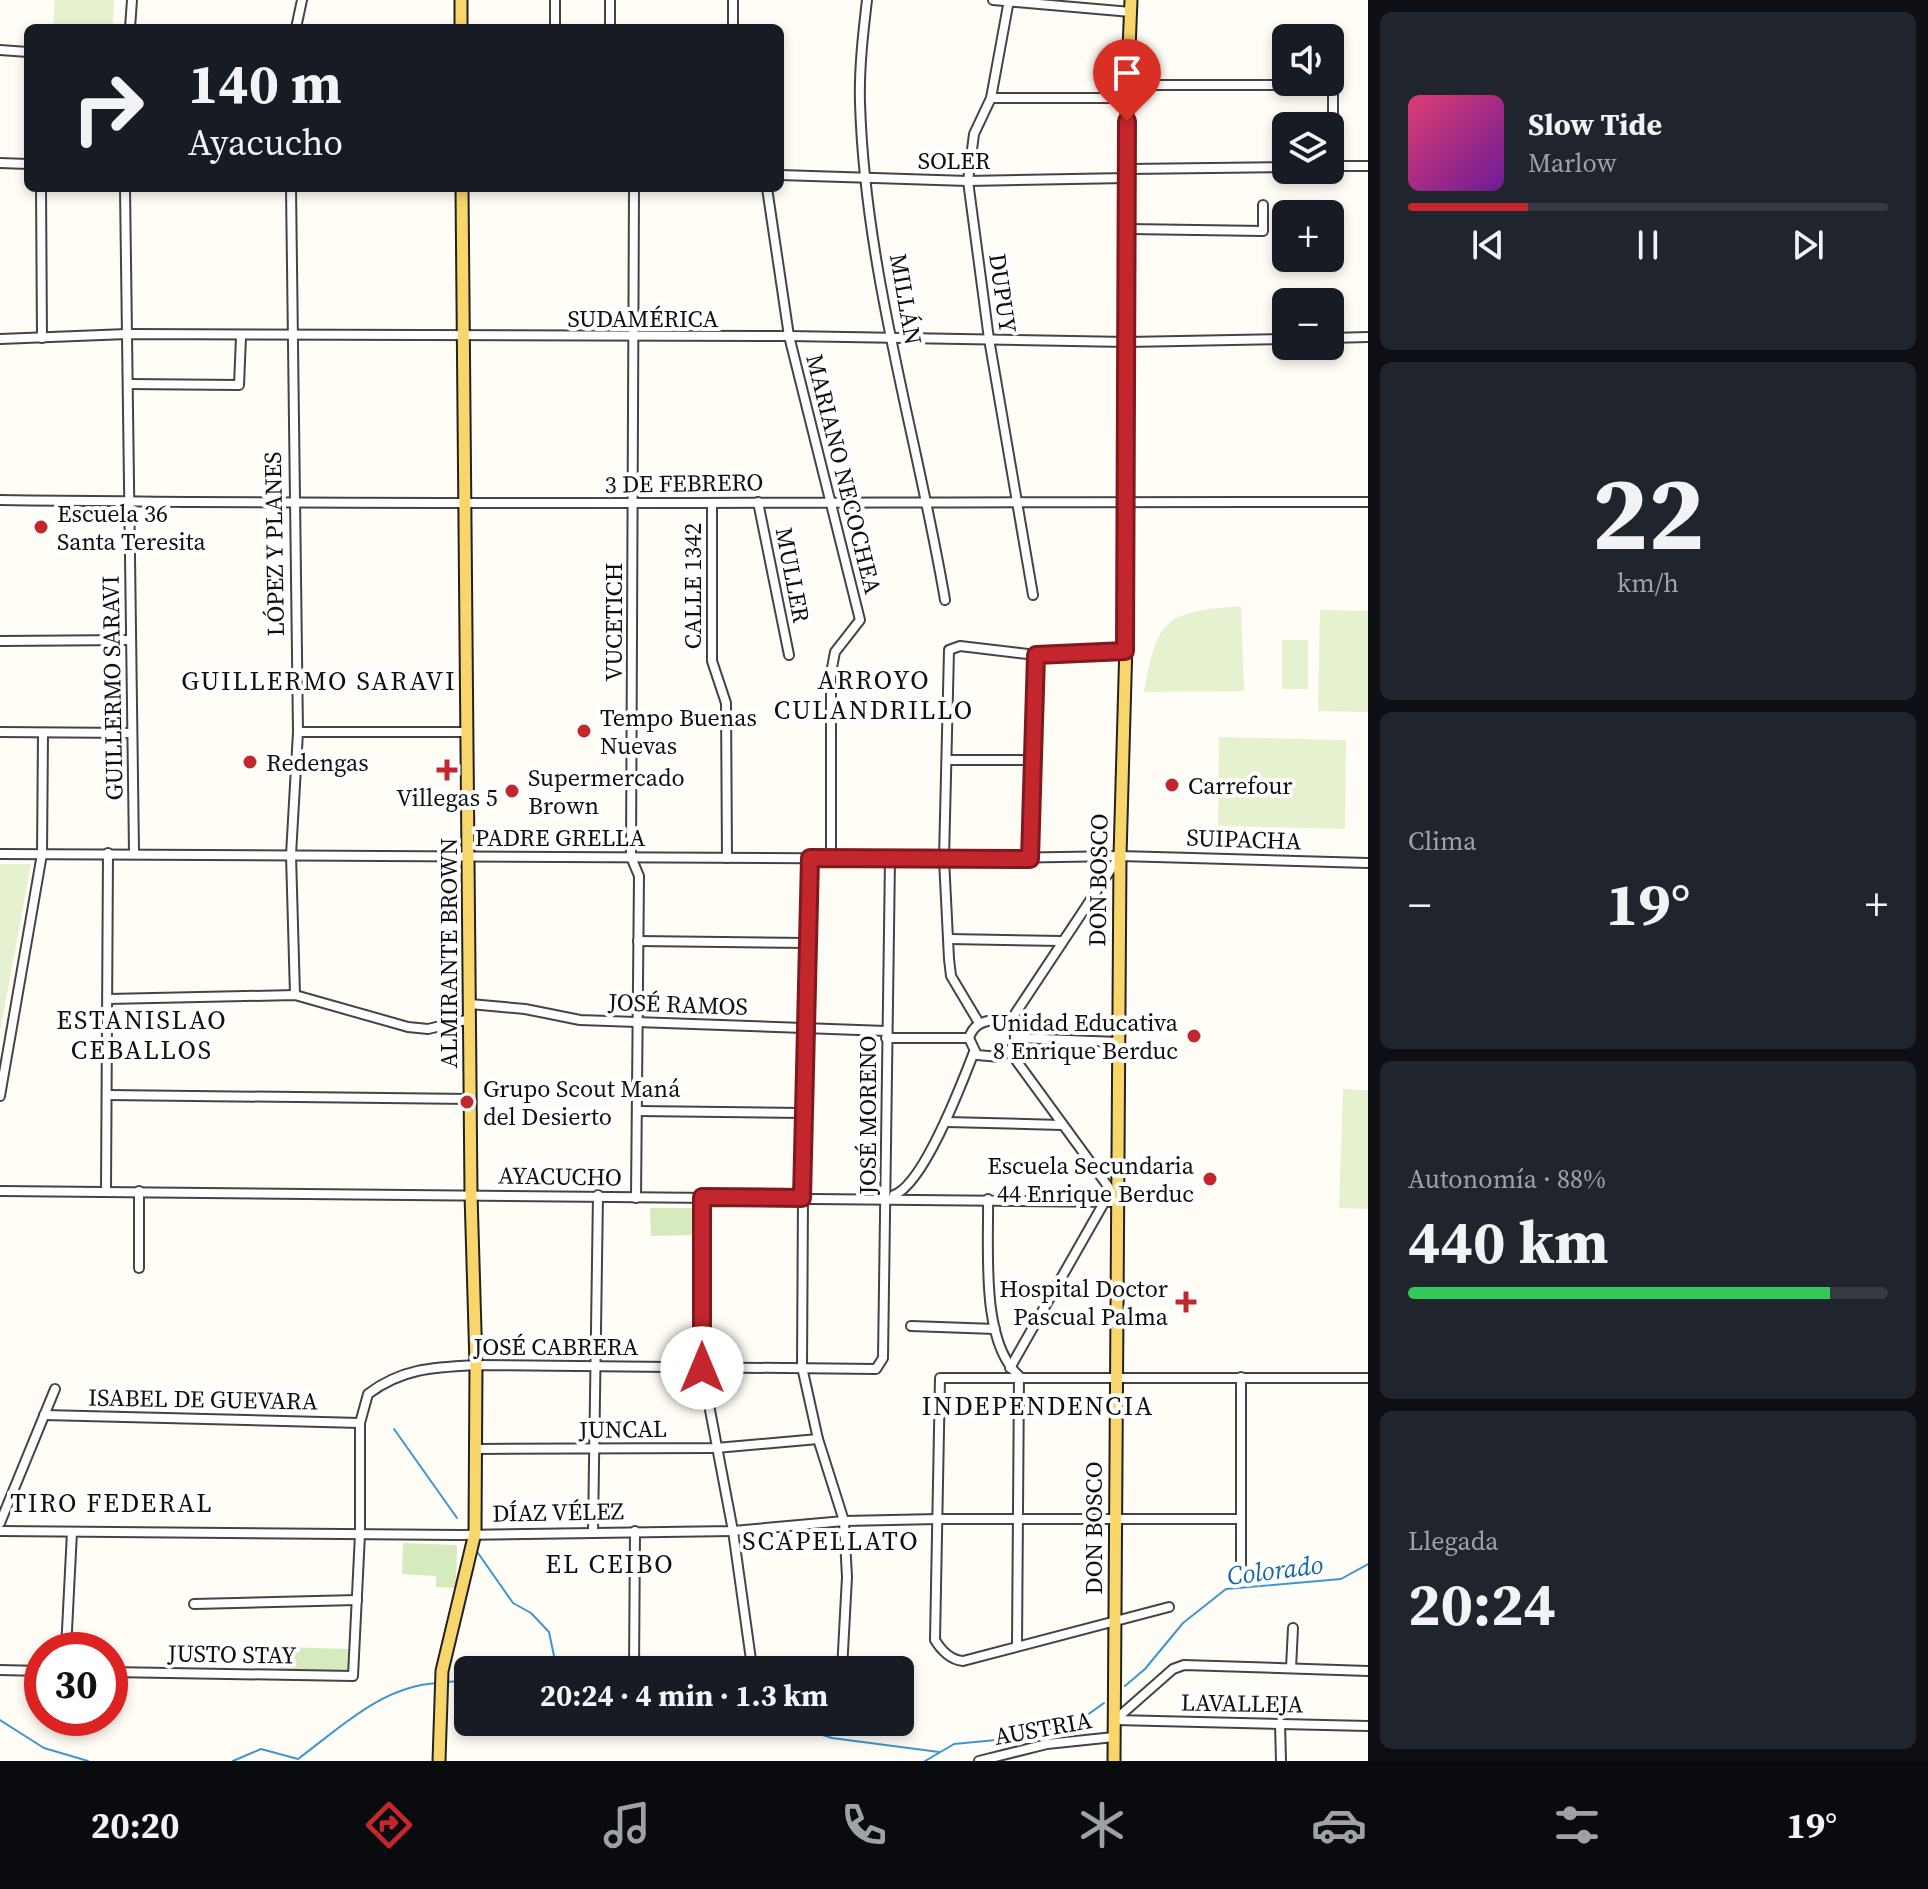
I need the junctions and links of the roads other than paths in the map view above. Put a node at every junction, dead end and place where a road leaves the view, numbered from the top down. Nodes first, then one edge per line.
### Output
1 (132, 0) edge
2 (302, 0) edge
3 (461, 0) edge
4 (555, 0) edge
5 (610, 0) edge
6 (733, 0) edge
7 (867, 0) edge
8 (993, 0) edge
9 (1009, 1) edge
10 (1131, 6) edge
11 (130, 24) edge
12 (297, 24) edge
13 (461, 24) edge
14 (555, 24) edge
15 (610, 24) edge
16 (733, 24) edge
17 (0, 50) edge
18 (24, 52) edge
19 (1128, 91) junction
20 (991, 98) junction
21 (1333, 112) edge
22 (0, 163) edge
23 (24, 164) edge
24 (1344, 166) edge
25 (1368, 166) edge
26 (1272, 168) edge
27 (1127, 174) junction
28 (784, 175) edge
29 (865, 179) junction
30 (968, 181) junction
31 (41, 192) edge
32 (125, 192) edge
33 (291, 192) edge
34 (462, 192) edge
35 (634, 192) edge
36 (768, 192) edge
37 (1263, 205) dead end
38 (1129, 229) junction
39 (127, 334) junction
40 (789, 336) junction
41 (241, 337) junction
42 (293, 337) junction
43 (1368, 337) edge
44 (42, 338) junction
45 (464, 338) junction
46 (634, 338) junction
47 (1344, 338) edge
48 (0, 339) edge
49 (891, 339) junction
50 (989, 339) junction
51 (1272, 339) edge
52 (1127, 342) junction
53 (128, 384) junction
54 (0, 500) edge
55 (830, 500) junction
56 (130, 502) junction
57 (758, 502) junction
58 (1126, 502) junction
59 (1368, 502) edge
60 (293, 503) junction
61 (465, 503) junction
62 (712, 503) junction
63 (929, 503) junction
64 (1020, 503) junction
65 (634, 504) junction
66 (1033, 595) dead end
67 (945, 600) dead end
68 (130, 640) junction
69 (0, 641) edge
70 (1125, 651) junction
71 (789, 655) dead end
72 (1036, 655) junction
73 (0, 732) edge
74 (298, 732) junction
75 (467, 732) junction
76 (132, 733) junction
77 (43, 734) junction
78 (947, 760) junction
79 (1035, 760) junction
80 (134, 852) junction
81 (108, 853) junction
82 (0, 854) edge
83 (42, 854) junction
84 (291, 855) junction
85 (470, 856) junction
86 (1120, 856) junction
87 (631, 857) junction
88 (727, 858) junction
89 (810, 858) junction
90 (831, 858) junction
91 (890, 859) junction
92 (944, 859) junction
93 (1030, 859) junction
94 (1368, 863) edge
95 (949, 939) junction
96 (638, 941) junction
97 (1061, 941) junction
98 (807, 943) junction
99 (295, 995) junction
100 (108, 999) junction
101 (470, 1004) junction
102 (470, 1019) junction
103 (637, 1023) junction
104 (979, 1023) junction
105 (1009, 1023) junction
106 (804, 1028) junction
107 (886, 1034) junction
108 (969, 1038) junction
109 (1017, 1038) junction
110 (1118, 1042) junction
111 (974, 1052) junction
112 (1010, 1052) junction
113 (108, 1095) junction
114 (0, 1096) edge
115 (471, 1099) junction
116 (637, 1111) junction
117 (803, 1113) junction
118 (947, 1122) junction
119 (1062, 1125) junction
120 (0, 1191) edge
121 (106, 1191) junction
122 (139, 1191) junction
123 (471, 1194) junction
124 (598, 1195) junction
125 (702, 1197) junction
126 (636, 1198) junction
127 (802, 1198) junction
128 (887, 1198) junction
129 (988, 1199) junction
130 (1105, 1201) junction
131 (1119, 1202) junction
132 (139, 1268) dead end
133 (911, 1326) dead end
134 (995, 1329) junction
135 (476, 1365) junction
136 (594, 1365) junction
137 (802, 1367) junction
138 (702, 1368) junction
139 (1010, 1368) junction
140 (876, 1369) joint
141 (1019, 1376) junction
142 (1116, 1377) junction
143 (1241, 1377) junction
144 (1368, 1378) edge
145 (55, 1389) dead end
146 (44, 1415) junction
147 (360, 1423) junction
148 (818, 1439) junction
149 (716, 1448) junction
150 (475, 1449) junction
151 (593, 1450) junction
152 (1018, 1518) junction
153 (938, 1519) junction
154 (1115, 1519) junction
155 (1240, 1519) junction
156 (844, 1521) junction
157 (0, 1523) edge
158 (0, 1531) edge
159 (593, 1531) junction
160 (635, 1531) junction
161 (733, 1531) junction
162 (72, 1532) junction
163 (475, 1533) junction
164 (360, 1534) junction
165 (1241, 1566) dead end
166 (357, 1600) junction
167 (194, 1604) dead end
168 (1169, 1607) dead end
169 (1115, 1618) junction
170 (1293, 1628) dead end
171 (67, 1632) edge
172 (1017, 1645) junction
173 (634, 1656) edge
174 (750, 1656) edge
175 (843, 1656) edge
176 (1291, 1668) junction
177 (0, 1670) edge
178 (24, 1671) edge
179 (1368, 1671) edge
180 (128, 1672) edge
181 (1115, 1720) junction
182 (1280, 1723) junction
183 (1368, 1726) edge
184 (1114, 1737) junction
185 (439, 1761) edge
186 (979, 1761) edge
187 (1114, 1761) edge
188 (1281, 1761) edge

1 - 11 street
2 - 12 street
3 - 13 main road
4 - 14 street
5 - 15 street
6 - 16 street
7 - 29 street, MILLÁN
8 - 9 street
9 - 10 street
9 - 20 street, DUPUY
10 - 19 main road, DON BOSCO
17 - 18 street
19 - 20 street
19 - 21 street
19 - 27 main road, DON BOSCO
20 - 30 street, DUPUY
22 - 23 street
24 - 25 street
26 - 27 street, SOLER
27 - 30 street, SOLER
27 - 38 main road, DON BOSCO
28 - 29 street, SOLER
29 - 30 street, SOLER
29 - 49 street, MILLÁN
30 - 50 street, DUPUY
31 - 44 street
32 - 39 street, GUILLERMO SARAVI
33 - 42 street, LÓPEZ Y PLANES
34 - 45 main road, ALMIRANTE BROWN
35 - 46 street, VUCETICH
36 - 40 street, MARIANO NECOCHEA
37 - 38 street
38 - 52 main road, DON BOSCO
39 - 41 street, SUDAMÉRICA
39 - 44 street, SUDAMÉRICA
39 - 53 street, GUILLERMO SARAVI
40 - 46 street, SUDAMÉRICA
40 - 49 street, SUDAMÉRICA
40 - 55 street, MARIANO NECOCHEA
41 - 42 street, SUDAMÉRICA
41 - 53 street
42 - 45 street, SUDAMÉRICA
42 - 60 street, LÓPEZ Y PLANES
43 - 47 street
44 - 48 street, SUDAMÉRICA
45 - 46 street, SUDAMÉRICA
45 - 61 main road, ALMIRANTE BROWN
46 - 65 street, VUCETICH
49 - 50 street, SUDAMÉRICA
49 - 63 street, MILLÁN
50 - 52 street, SUDAMÉRICA
50 - 64 street, DUPUY
51 - 52 street, SUDAMÉRICA
52 - 58 main road, DON BOSCO
53 - 56 street, GUILLERMO SARAVI
54 - 56 street, 3 DE FEBRERO
55 - 57 street, 3 DE FEBRERO
55 - 63 street, 3 DE FEBRERO
55 - 90 street, MARIANO NECOCHEA
56 - 60 street, 3 DE FEBRERO
56 - 68 street, GUILLERMO SARAVI
57 - 62 street, 3 DE FEBRERO
57 - 71 street, MULLER
58 - 59 street, 3 DE FEBRERO
58 - 64 street, 3 DE FEBRERO
58 - 70 main road, DON BOSCO
60 - 61 street, 3 DE FEBRERO
60 - 74 street, LÓPEZ Y PLANES
61 - 65 street, 3 DE FEBRERO
61 - 75 main road, ALMIRANTE BROWN
62 - 65 street, 3 DE FEBRERO
62 - 88 street, CALLE 1342
63 - 64 street, 3 DE FEBRERO
63 - 67 street, MILLÁN
64 - 66 street, DUPUY
65 - 87 street, VUCETICH
68 - 69 street
68 - 76 street, GUILLERMO SARAVI
70 - 72 street
70 - 86 main road, DON BOSCO
72 - 78 street
72 - 79 street
73 - 77 street
74 - 75 street
74 - 84 street, LÓPEZ Y PLANES
75 - 85 main road, ALMIRANTE BROWN
76 - 77 street
76 - 80 street, GUILLERMO SARAVI
77 - 83 street
78 - 79 street
78 - 92 street
79 - 93 street
80 - 81 street, PADRE GRELLA
80 - 84 street, PADRE GRELLA
81 - 83 street, PADRE GRELLA
81 - 100 street
82 - 83 street, PADRE GRELLA
83 - 114 street
84 - 85 street, PADRE GRELLA
84 - 99 street, LÓPEZ Y PLANES
85 - 87 street, PADRE GRELLA
85 - 101 main road, ALMIRANTE BROWN
86 - 93 street, PADRE GRELLA
86 - 94 street, SUIPACHA
86 - 97 street
86 - 110 main road, DON BOSCO
87 - 88 street, PADRE GRELLA
87 - 96 street, VUCETICH
88 - 89 street, PADRE GRELLA
89 - 90 street, PADRE GRELLA
89 - 98 street
90 - 91 street, PADRE GRELLA
91 - 92 street, PADRE GRELLA
91 - 107 street, JOSÉ MORENO
92 - 93 street, PADRE GRELLA
92 - 95 street
95 - 97 street
95 - 104 street
96 - 98 street
96 - 103 street, VUCETICH
97 - 105 street
98 - 106 street
99 - 100 street
99 - 102 street
100 - 113 street
101 - 102 main road, ALMIRANTE BROWN
101 - 103 street, JOSÉ RAMOS
102 - 115 main road, ALMIRANTE BROWN
103 - 106 street, JOSÉ RAMOS
103 - 116 street, VUCETICH
104 - 105 street
104 - 108 street
105 - 109 street
106 - 107 street, JOSÉ RAMOS
106 - 117 street
107 - 108 street, JOSÉ RAMOS
107 - 128 street, JOSÉ MORENO
108 - 111 street
109 - 110 street
109 - 112 street
110 - 131 main road, DON BOSCO
111 - 112 street
111 - 118 street
112 - 119 street
113 - 115 street
113 - 121 street
115 - 123 main road, ALMIRANTE BROWN
116 - 117 street
116 - 126 street, VUCETICH
117 - 127 street
118 - 119 street
118 - 128 street
119 - 131 street
120 - 121 street, AYACUCHO
121 - 122 street, AYACUCHO
122 - 123 street, AYACUCHO
122 - 132 street
123 - 124 street, AYACUCHO
123 - 135 main road, ALMIRANTE BROWN
124 - 126 street, AYACUCHO
124 - 136 street
125 - 126 street, AYACUCHO
125 - 127 street, AYACUCHO
125 - 138 street
127 - 128 street, AYACUCHO
127 - 137 street
128 - 129 street, AYACUCHO
128 - 140 street, JOSÉ MORENO
129 - 130 street, AYACUCHO
129 - 134 street
130 - 131 street, AYACUCHO
130 - 139 street
131 - 142 main road, DON BOSCO
133 - 134 street
134 - 139 street
135 - 136 street, JOSÉ CABRERA
135 - 147 street, JOSÉ CABRERA
135 - 150 main road, ALMIRANTE BROWN
136 - 138 street, JOSÉ CABRERA
136 - 151 street
137 - 138 street, JOSÉ CABRERA
137 - 140 street, JOSÉ CABRERA
137 - 148 street
138 - 149 street
139 - 141 street
141 - 142 street
141 - 152 street
141 - 153 street
142 - 143 street
142 - 154 main road, DON BOSCO
143 - 144 street
143 - 155 street
145 - 146 street
146 - 147 street, ISABEL DE GUEVARA
146 - 157 street
147 - 164 street
148 - 149 street, JUNCAL
148 - 156 street
149 - 151 street, JUNCAL
149 - 161 street
150 - 151 street, JUNCAL
150 - 163 main road, ALMIRANTE BROWN
151 - 159 street
152 - 153 street, DÍAZ VÉLEZ
152 - 154 street, DÍAZ VÉLEZ
152 - 172 street
153 - 156 street, DÍAZ VÉLEZ
153 - 172 street
154 - 155 street, DÍAZ VÉLEZ
154 - 169 main road, DON BOSCO
155 - 165 street
156 - 161 street, DÍAZ VÉLEZ
156 - 175 street
158 - 162 street, DÍAZ VÉLEZ
159 - 160 street, DÍAZ VÉLEZ
159 - 163 street, DÍAZ VÉLEZ
160 - 161 street, DÍAZ VÉLEZ
160 - 173 street
161 - 174 street
162 - 164 street, DÍAZ VÉLEZ
162 - 171 street
163 - 164 street, DÍAZ VÉLEZ
163 - 185 main road, ALMIRANTE BROWN
164 - 166 street
166 - 167 street
166 - 180 street, JUSTO STAY
168 - 169 street
169 - 172 street
169 - 181 main road, DON BOSCO
170 - 176 street
176 - 179 street
176 - 181 street
177 - 178 street
181 - 182 street, LAVALLEJA
181 - 184 main road, DON BOSCO
182 - 183 street, LAVALLEJA
182 - 188 street
184 - 186 street, AUSTRIA
184 - 187 main road, DON BOSCO

